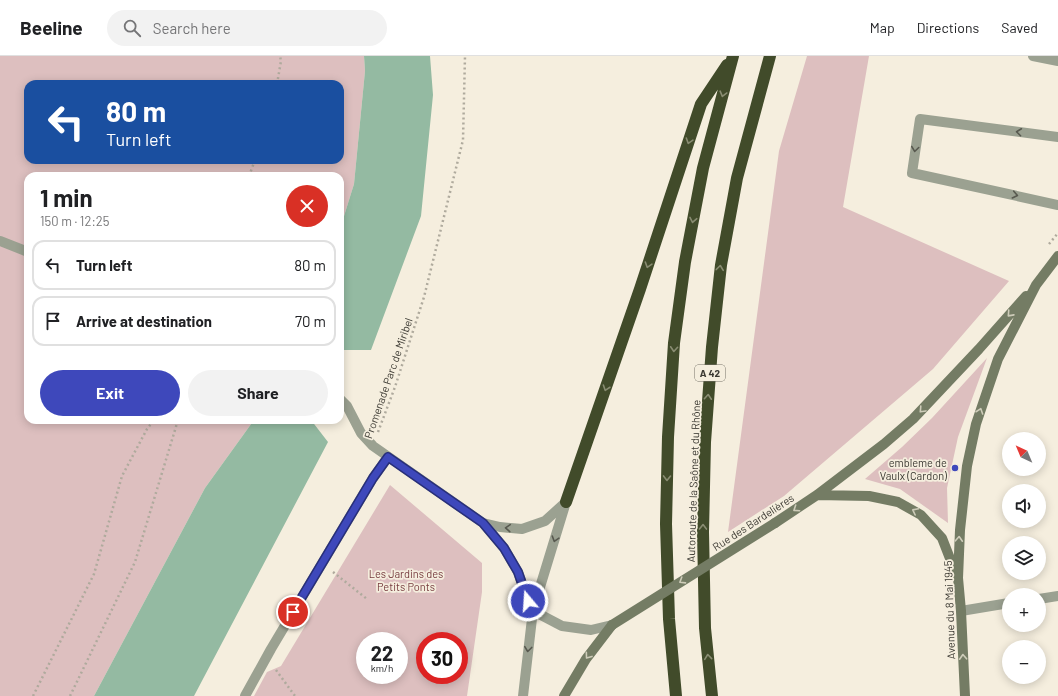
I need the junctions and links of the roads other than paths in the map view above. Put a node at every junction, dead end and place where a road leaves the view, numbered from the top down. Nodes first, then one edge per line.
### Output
1 (733, 56) edge
2 (770, 56) edge
3 (1033, 56) edge
4 (1058, 61) edge
5 (1058, 137) edge
6 (1058, 205) edge
7 (0, 241) edge
8 (24, 250) edge
9 (1058, 256) edge
10 (1036, 285) junction
11 (344, 403) edge
12 (388, 457) junction
13 (817, 495) junction
14 (566, 502) junction
15 (483, 523) junction
16 (958, 578) junction
17 (1058, 596) edge
18 (1046, 598) edge
19 (1002, 605) edge
20 (533, 610) junction
21 (960, 611) junction
22 (612, 625) junction
23 (245, 696) edge
24 (522, 696) edge
25 (564, 696) edge
26 (676, 696) edge
27 (712, 696) edge
28 (965, 696) edge

1 -> 14 highway
1 -> 26 highway, Autoroute de la Saône et du Rhône
27 -> 2 highway, Autoroute de la Saône et du Rhône / A 42
3 - 4 street
5 -> 6 street
7 - 8 street
9 - 10 main road, Avenue du 8 Mai 1945
10 -> 13 main road, Rue des Bardelières
16 -> 10 main road, Avenue du 8 Mai 1945
11 - 12 street
12 - 15 street
12 - 23 street
16 -> 13 main road
13 -> 22 main road, Rue des Bardelières, bridge
14 -> 15 street
14 -> 20 street
15 - 20 street
16 - 21 main road, Avenue du 8 Mai 1945
17 - 18 street
19 - 21 street
20 - 22 street
20 -> 24 street
28 -> 21 main road, Avenue du 8 Mai 1945
22 -> 25 main road, Rue des Bardelières

